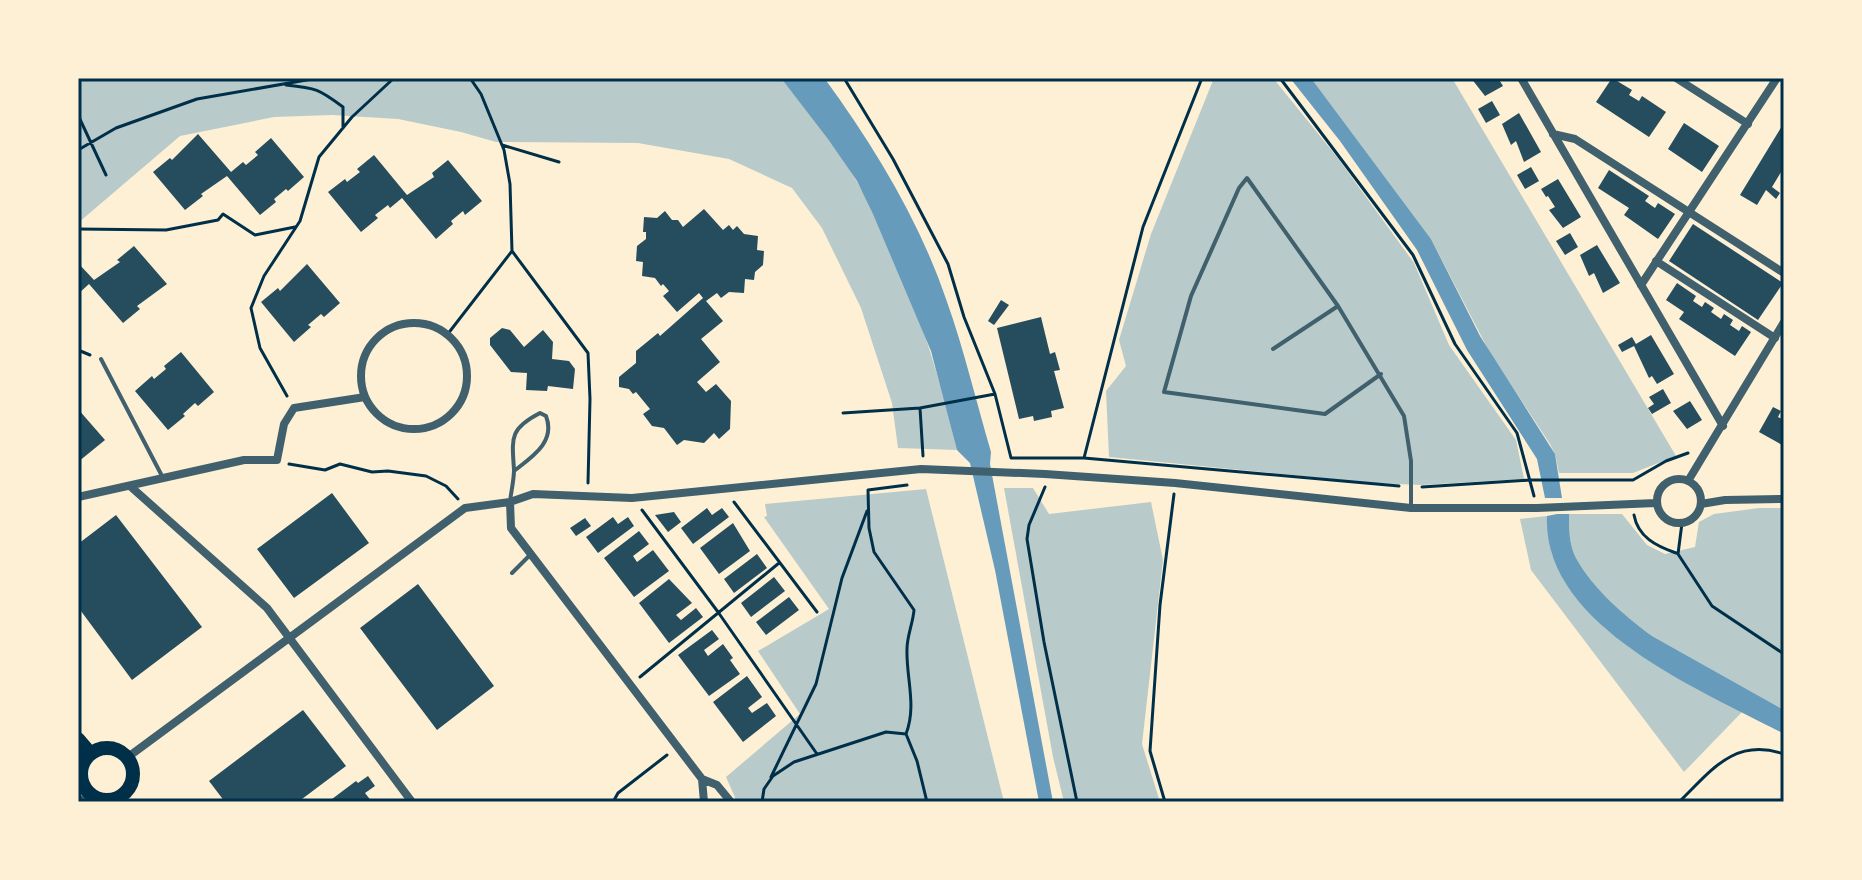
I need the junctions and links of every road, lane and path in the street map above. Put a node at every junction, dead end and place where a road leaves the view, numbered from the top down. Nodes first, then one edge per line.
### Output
1 (318, 78) edge
2 (394, 78) edge
3 (470, 78) edge
4 (844, 78) edge
5 (1202, 78) edge
6 (1280, 78) edge
7 (1521, 78) edge
8 (1676, 78) edge
9 (1777, 78) edge
10 (279, 84) junction
11 (78, 115) edge
12 (1748, 124) junction
13 (343, 128) junction
14 (1553, 134) junction
15 (91, 142) junction
16 (502, 145) junction
17 (78, 150) edge
18 (559, 162) dead end
19 (106, 175) dead end
20 (1688, 213) junction
21 (297, 226) junction
22 (78, 229) edge
23 (512, 251) junction
24 (1656, 261) junction
25 (1784, 273) edge
26 (1641, 285) junction
27 (1338, 306) junction
28 (1784, 322) edge
29 (447, 335) junction
30 (1775, 338) junction
31 (1273, 349) dead end
32 (101, 359) dead end
33 (1381, 374) junction
34 (995, 394) junction
35 (365, 397) junction
36 (294, 408) junction
37 (920, 408) junction
38 (843, 413) dead end
39 (1723, 426) junction
40 (1084, 458) junction
41 (277, 460) junction
42 (1702, 460) junction
43 (921, 469) junction
44 (514, 471) junction
45 (1045, 474) junction
46 (163, 478) junction
47 (1530, 480) junction
48 (1633, 480) junction
49 (1688, 481) junction
50 (1175, 483) junction
51 (909, 485) dead end
52 (130, 486) junction
53 (1412, 487) junction
54 (725, 489) junction
55 (587, 495) junction
56 (78, 497) edge
57 (632, 498) junction
58 (1784, 499) edge
59 (510, 502) junction
60 (868, 503) junction
61 (1656, 503) junction
62 (1632, 504) junction
63 (1701, 504) junction
64 (465, 508) junction
65 (1411, 508) junction
66 (1682, 523) junction
67 (531, 554) junction
68 (1678, 554) junction
69 (779, 563) junction
70 (512, 573) dead end
71 (718, 612) junction
72 (817, 612) dead end
73 (289, 637) junction
74 (1784, 654) edge
75 (630, 685) junction
76 (796, 724) junction
77 (906, 734) junction
78 (78, 739) edge
79 (678, 747) junction
80 (90, 753) junction
81 (817, 754) junction
82 (1784, 754) edge
83 (128, 757) junction
84 (702, 779) junction
85 (770, 779) junction
86 (85, 798) edge
87 (124, 799) edge
88 (412, 802) edge
89 (613, 802) edge
90 (704, 802) edge
91 (731, 802) edge
92 (762, 802) edge
93 (927, 802) edge
94 (1077, 802) edge
95 (1165, 802) edge
96 (1679, 802) edge

1 - 10 path
2 - 13 path
3 - 16 path
4 - 34 path
5 - 40 path
6 - 47 path
7 - 14 street
8 - 12 street
9 - 12 street
10 - 13 path
10 - 15 path
11 - 15 path
12 - 20 street
13 - 21 path
14 - 20 street
14 - 26 street
15 - 17 path
15 - 19 path
16 - 18 path
16 - 23 path
20 - 24 street
20 - 25 street
21 - 22 path
21 - 36 path
23 - 29 path
23 - 55 path
24 - 26 street
24 - 30 street
26 - 39 street
27 - 31 lane
27 - 33 lane
27 - 33 lane
28 - 30 street
29 - 35 street
29 - 35 street
30 - 39 street
32 - 46 lane
33 - 53 lane
34 - 37 path
34 - 40 path
35 - 36 street
36 - 41 street
37 - 38 path
37 - 43 path
39 - 42 street
40 - 53 path
41 - 46 street
41 - 64 path
42 - 48 path
42 - 49 street
43 - 45 street
43 - 54 street
44 - 44 lane
44 - 59 lane
45 - 50 street
45 - 94 path
46 - 52 street
47 - 48 path
47 - 53 path
48 - 62 path
49 - 61 street
49 - 63 street
50 - 65 street
50 - 95 path
51 - 60 path
52 - 56 street
52 - 73 street
53 - 65 lane
54 - 57 street
54 - 69 path
55 - 57 street
55 - 59 street
57 - 71 path
58 - 63 street
59 - 64 street
59 - 67 street
60 - 76 path
60 - 77 path
61 - 62 street
61 - 66 street
62 - 65 street
62 - 68 path
63 - 66 street
64 - 73 street
66 - 68 path
67 - 70 lane
67 - 75 street
68 - 74 path
69 - 71 path
69 - 72 path
71 - 75 path
71 - 76 path
73 - 83 street
73 - 88 street
75 - 79 street
76 - 81 path
76 - 85 path
77 - 81 path
77 - 93 path
78 - 80 main road
79 - 84 street
79 - 89 path
80 - 83 main road
80 - 86 main road
81 - 85 path
82 - 96 path
83 - 87 main road
84 - 90 street
84 - 91 street
85 - 92 path
86 - 87 main road

